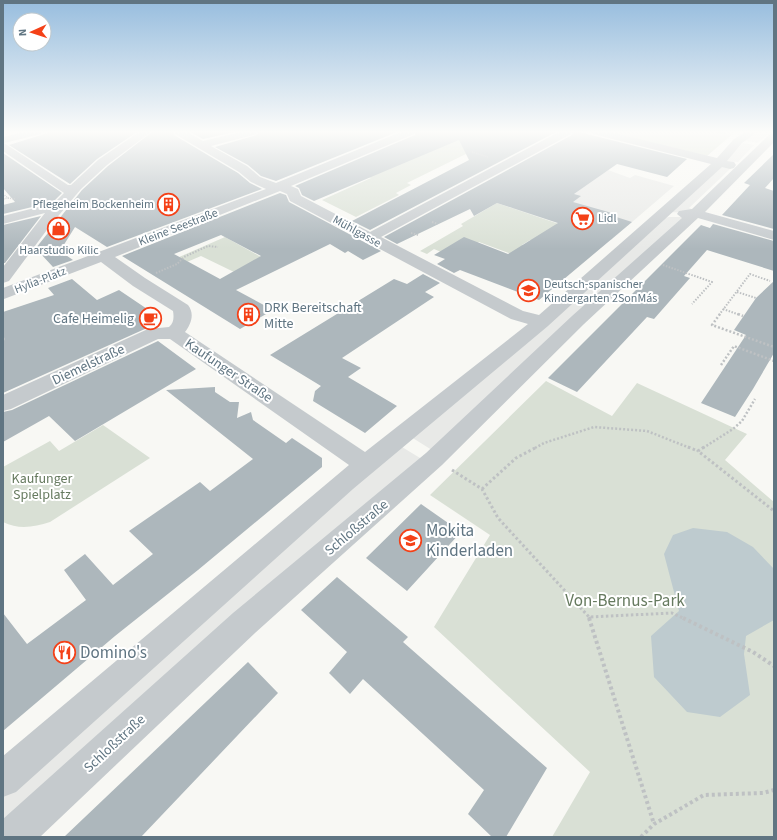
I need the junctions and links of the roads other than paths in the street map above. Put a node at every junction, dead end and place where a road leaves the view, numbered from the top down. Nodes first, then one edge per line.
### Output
1 (39, 171) edge
2 (93, 171) edge
3 (245, 171) edge
4 (316, 171) edge
5 (494, 171) edge
6 (709, 171) edge
7 (738, 171) edge
8 (278, 187) junction
9 (74, 189) junction
10 (58, 206) junction
11 (695, 213) junction
12 (659, 216) junction
13 (3, 220) edge
14 (774, 236) edge
15 (371, 237) junction
16 (103, 256) junction
17 (77, 266) joint
18 (4, 286) edge
19 (542, 322) junction
20 (174, 333) junction
21 (3, 404) edge
22 (365, 464) junction
23 (3, 779) edge
24 (12, 837) edge

1 - 9 street
2 - 9 street
3 - 8 street, Mühlgasse
4 - 8 street, Kleine Seestraße
5 - 15 street
6 - 12 street
7 - 11 street, Schloßstraße
8 - 15 street, Mühlgasse
8 - 16 street, Kleine Seestraße
9 - 10 street
10 - 13 street
10 - 18 street
11 - 12 street
11 - 14 street
11 - 24 street, Schloßstraße
12 - 19 street
15 - 19 street, Mühlgasse
16 - 17 street, Kleine Seestraße
16 - 20 street, Kaufunger Straße
17 - 18 street, Hylia-Platz
19 - 22 street
20 - 21 street, Diemelstraße
20 - 22 street, Kaufunger Straße
22 - 23 street

